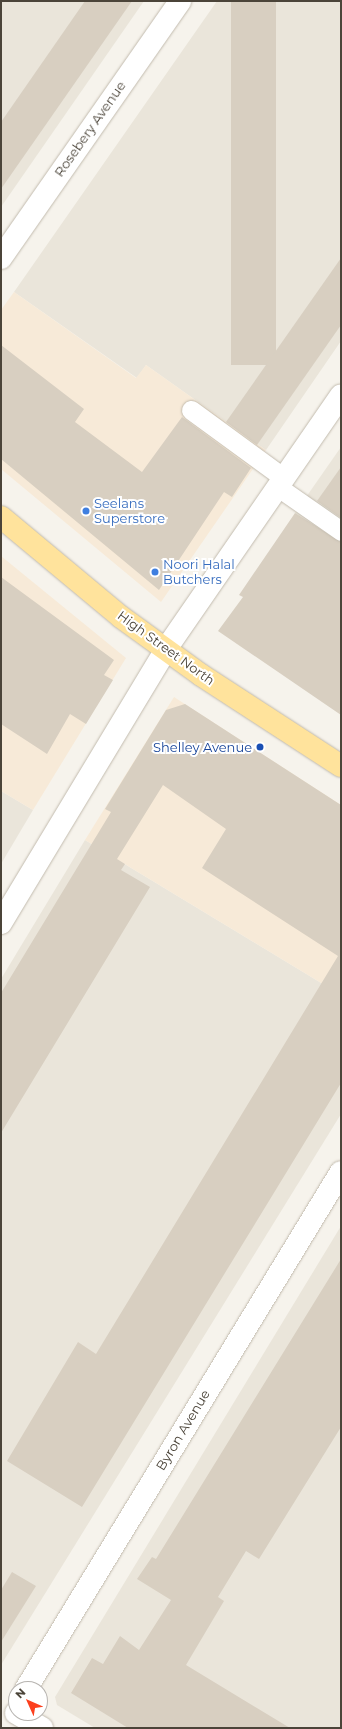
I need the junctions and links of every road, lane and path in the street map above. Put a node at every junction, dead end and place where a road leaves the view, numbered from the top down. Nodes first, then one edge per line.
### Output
1 (180, 1) edge
2 (1, 258) edge
3 (341, 395) edge
4 (191, 410) dead end
5 (281, 482) junction
6 (1, 517) edge
7 (341, 531) edge
8 (166, 649) junction
9 (341, 766) edge
10 (1, 923) edge
11 (341, 1172) edge
12 (31, 1681) edge
13 (31, 1721) edge
14 (42, 1728) edge

1 - 2 street, Rosebery Avenue
3 - 5 street
4 - 5 lane
5 - 7 lane
5 - 8 street
6 - 8 main road, High Street North
8 - 9 main road, High Street North
8 - 10 street
11 - 12 street, Byron Avenue
13 - 14 street

